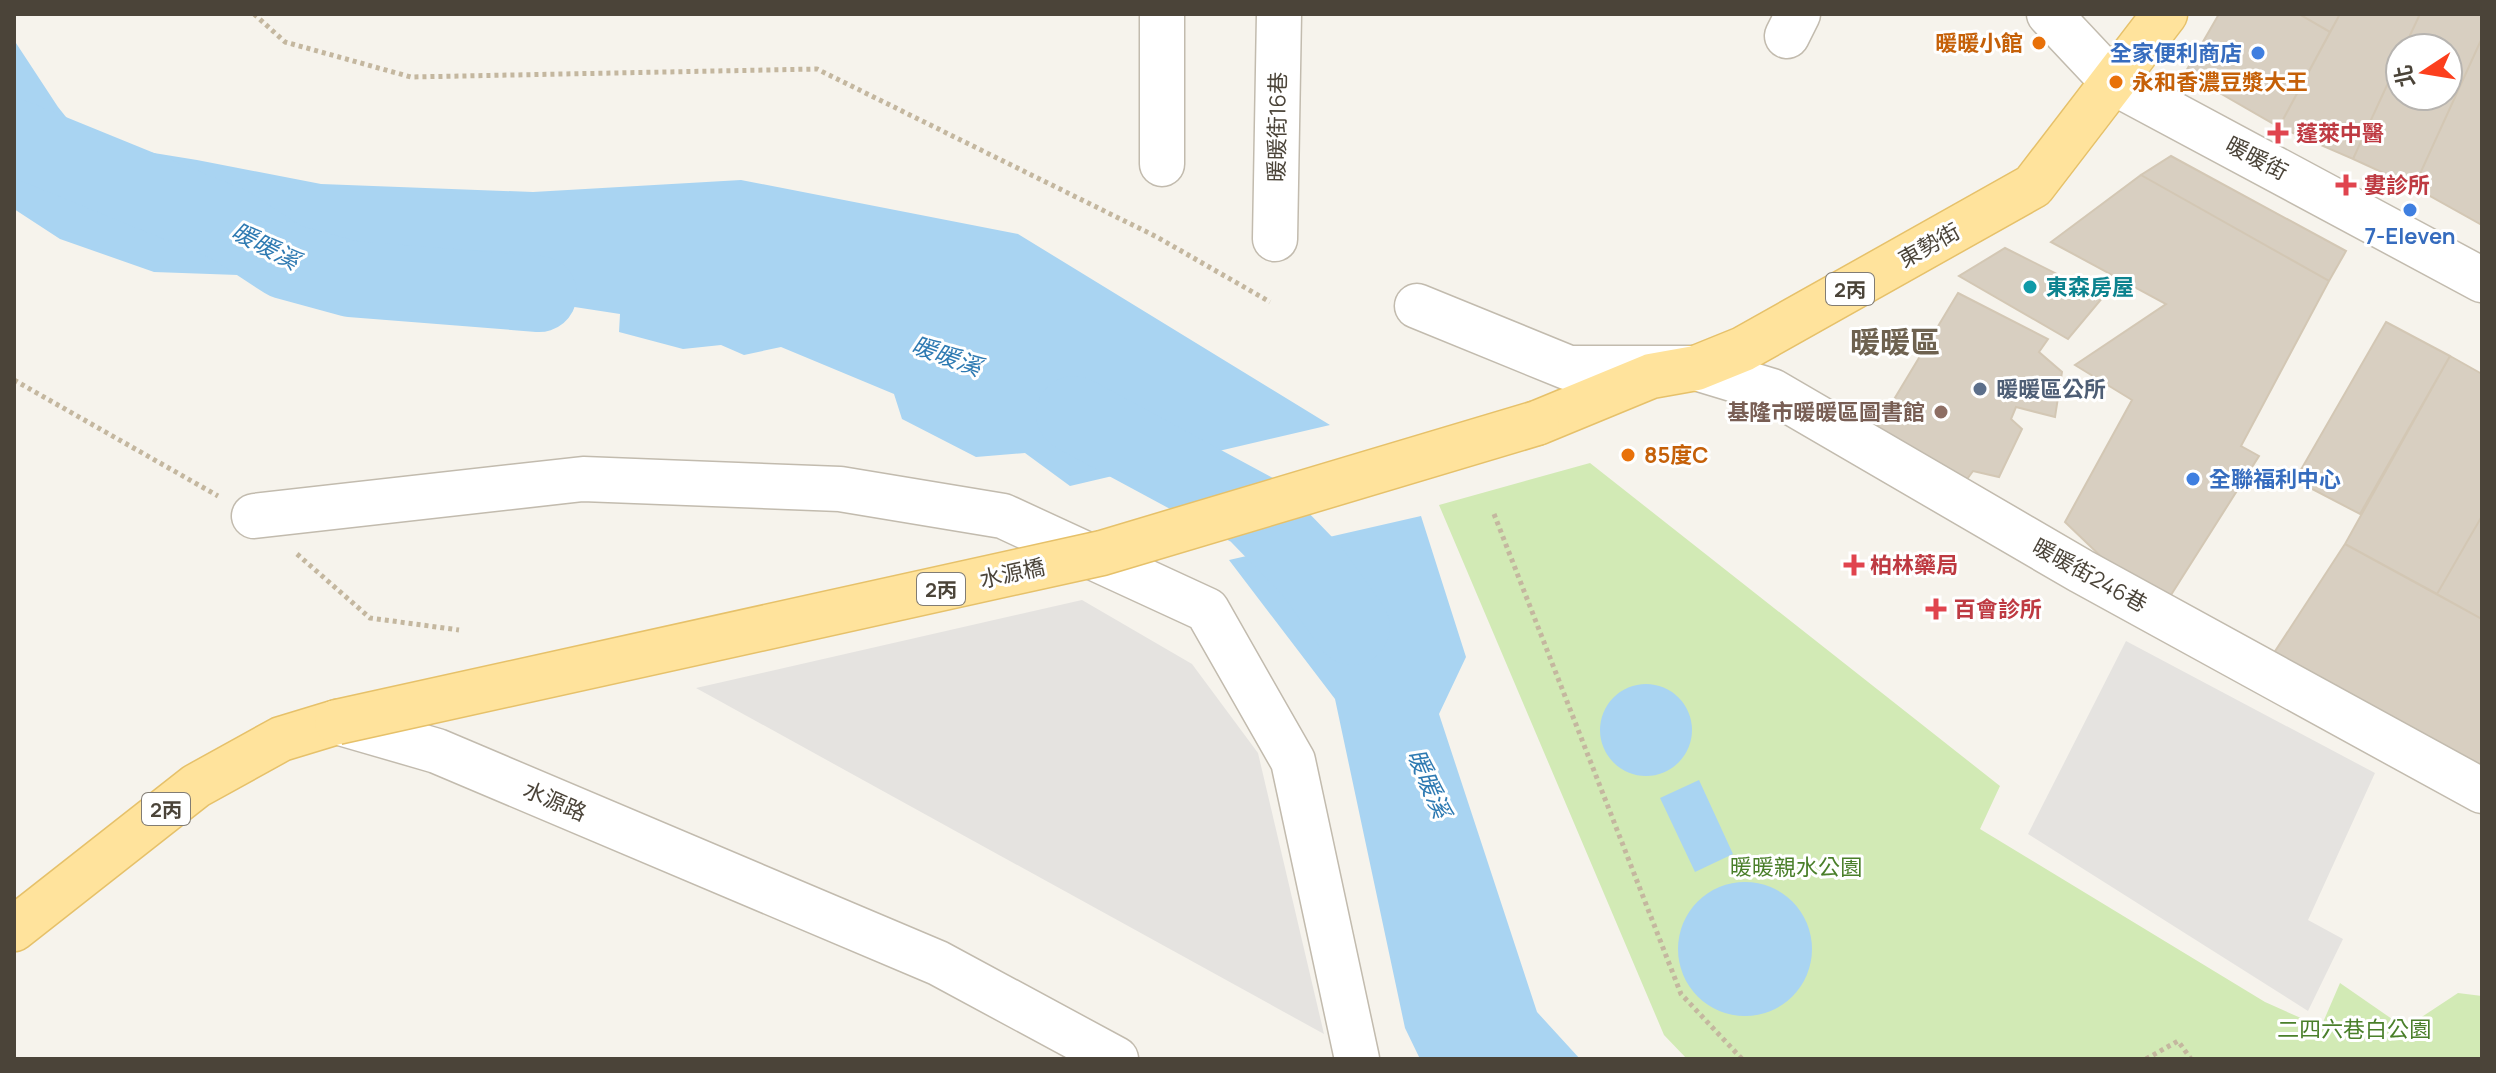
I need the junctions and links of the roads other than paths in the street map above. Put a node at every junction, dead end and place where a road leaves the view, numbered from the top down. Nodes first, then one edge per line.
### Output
1 (1162, 14) edge
2 (1279, 14) edge
3 (2049, 14) edge
4 (2165, 14) edge
5 (2113, 82) junction
6 (1162, 164) dead end
7 (1275, 239) dead end
8 (2482, 280) edge
9 (1417, 306) dead end
10 (1696, 368) junction
11 (1537, 423) joint
12 (254, 516) dead end
13 (337, 722) junction
14 (2482, 791) edge
15 (14, 929) edge
16 (1116, 1059) edge
17 (1357, 1059) edge

1 - 6 street
2 - 7 street, 暖暖街16巷
3 - 5 street, 暖暖街
4 - 5 main road, 東勢街 / 2丙
5 - 8 street, 暖暖街
5 - 10 main road, 東勢街 / 2丙
9 - 10 street, 暖暖街246巷
10 - 11 main road, 東勢街 / 2丙
10 - 14 street, 暖暖街246巷
11 - 13 main road, 水源橋 / 2丙, bridge
12 - 17 street
13 - 15 main road, 2丙
13 - 16 street, 水源路

